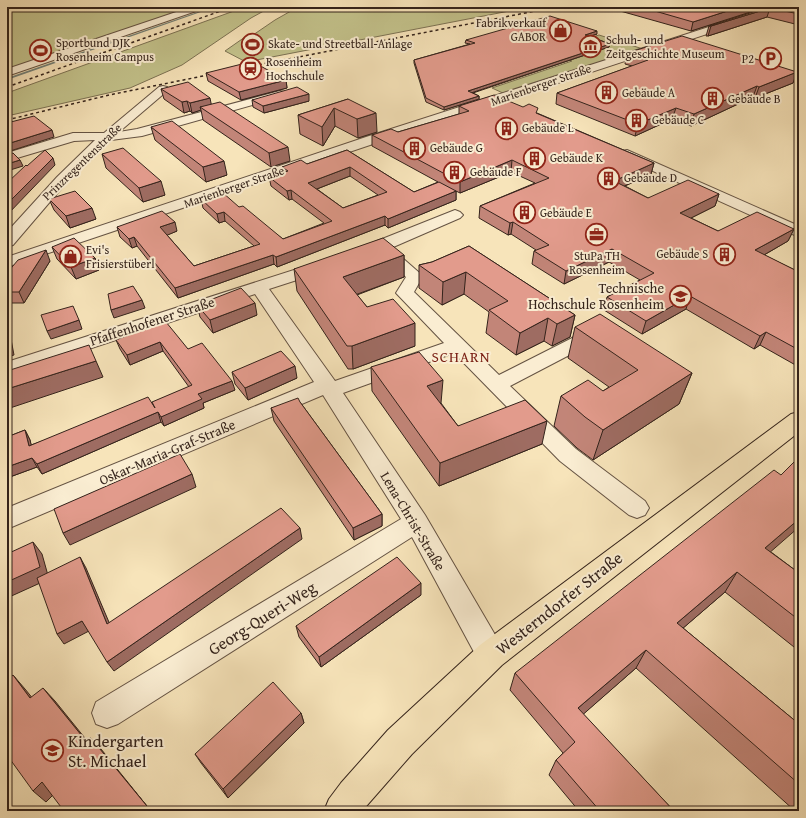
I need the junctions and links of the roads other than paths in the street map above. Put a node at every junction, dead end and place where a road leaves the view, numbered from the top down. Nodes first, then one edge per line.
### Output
1 (199, 7) edge
2 (780, 7) edge
3 (7, 73) edge
4 (163, 89) edge
5 (292, 91) edge
6 (107, 136) junction
7 (617, 149) edge
8 (7, 157) edge
9 (455, 215) dead end
10 (799, 232) edge
11 (7, 242) edge
12 (379, 246) junction
13 (7, 262) edge
14 (259, 286) junction
15 (593, 334) edge
16 (457, 345) junction
17 (7, 369) edge
18 (497, 384) junction
19 (329, 388) junction
20 (799, 420) edge
21 (637, 508) dead end
22 (7, 519) edge
23 (416, 522) junction
24 (491, 655) junction
25 (107, 713) dead end
26 (341, 811) edge

1 - 3 street
2 - 13 street, Marienberger Straße
4 - 6 street, Prinzregentenstraße
5 - 6 street
6 - 8 street
6 - 11 street, Prinzregentenstraße
7 - 10 street
9 - 12 street, Pfaffenhofener Straße
12 - 14 street, Pfaffenhofener Straße
12 - 16 street
14 - 17 street, Pfaffenhofener Straße
14 - 19 street, Lena-Christ-Straße
15 - 18 street
16 - 18 street
16 - 19 street
18 - 21 street
19 - 22 street, Oskar-Maria-Graf-Straße
19 - 23 street, Lena-Christ-Straße
20 - 24 main road, Westerndorfer Straße
23 - 24 street, Lena-Christ-Straße
23 - 25 street, Georg-Queri-Weg
24 - 26 main road, Westerndorfer Straße

